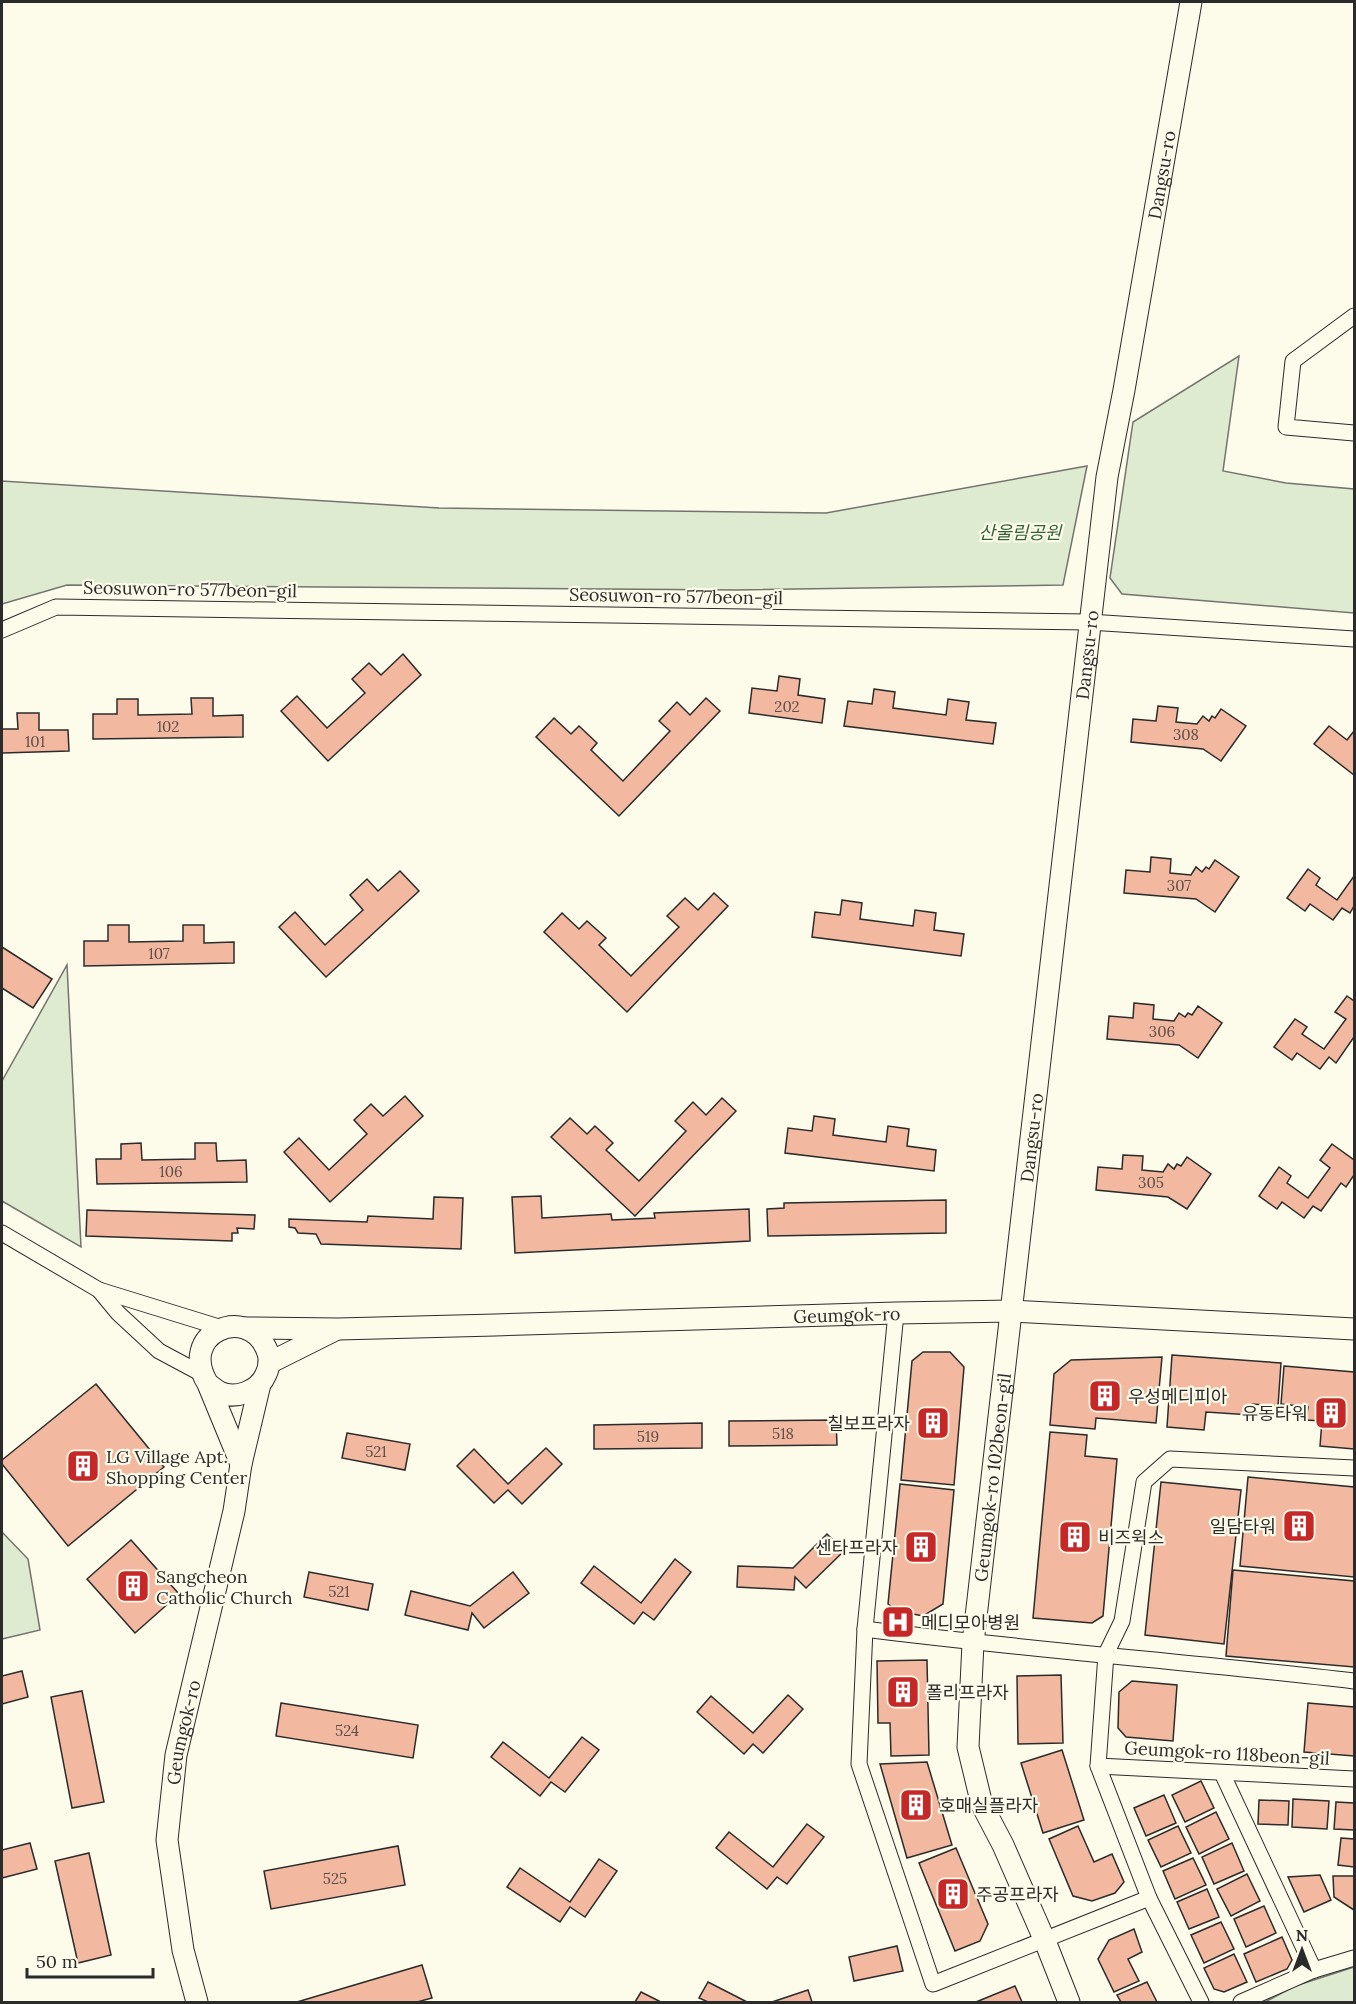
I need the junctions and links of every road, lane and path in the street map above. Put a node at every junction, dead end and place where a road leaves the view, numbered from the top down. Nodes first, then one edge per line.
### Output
1 (1191, 2) edge
2 (1354, 316) edge
3 (1354, 433) edge
4 (1089, 622) junction
5 (2, 630) edge
6 (1354, 639) edge
7 (2, 1233) edge
8 (99, 1290) junction
9 (1012, 1311) junction
10 (896, 1313) junction
11 (222, 1328) junction
12 (245, 1328) junction
13 (338, 1329) junction
14 (1354, 1329) edge
15 (269, 1363) junction
16 (205, 1379) junction
17 (260, 1384) junction
18 (241, 1464) junction
19 (1354, 1468) edge
20 (865, 1629) junction
21 (973, 1643) junction
22 (1106, 1654) junction
23 (1354, 1681) edge
24 (1098, 1766) junction
25 (1222, 1773) junction
26 (1354, 1779) edge
27 (1149, 1898) junction
28 (1045, 1941) junction
29 (1354, 1958) edge
30 (1314, 1970) junction
31 (197, 2002) edge
32 (1069, 2002) edge
33 (1201, 2002) edge
34 (1240, 2002) edge

1 - 4 main road, Dangsu-ro
2 - 3 street
4 - 5 street, Seosuwon-ro 577beon-gil
4 - 6 street, Seosuwon-ro 577beon-gil
4 - 9 main road, Dangsu-ro
7 - 8 street
8 - 11 street
8 - 16 street
9 - 10 main road, Geumgok-ro
9 - 14 main road, Geumgok-ro
9 - 21 main road, Geumgok-ro 102beon-gil
10 - 13 main road, Geumgok-ro
10 - 20 street
11 - 12 main road
11 - 16 main road
12 - 13 main road, Geumgok-ro
12 - 15 main road
13 - 15 main road, Geumgok-ro
15 - 17 main road
16 - 17 main road
16 - 18 main road
17 - 18 main road, Geumgok-ro
18 - 31 main road, Geumgok-ro
19 - 22 street
20 - 21 street
20 - 28 street
21 - 22 street
21 - 28 main road, Geumgok-ro 102beon-gil
22 - 23 street
22 - 24 street
24 - 25 street, Geumgok-ro 118beon-gil
24 - 27 street
25 - 26 street, Geumgok-ro 118beon-gil
25 - 30 street
27 - 28 street
27 - 33 street
28 - 32 main road, Geumgok-ro 102beon-gil
29 - 30 street
30 - 34 street

